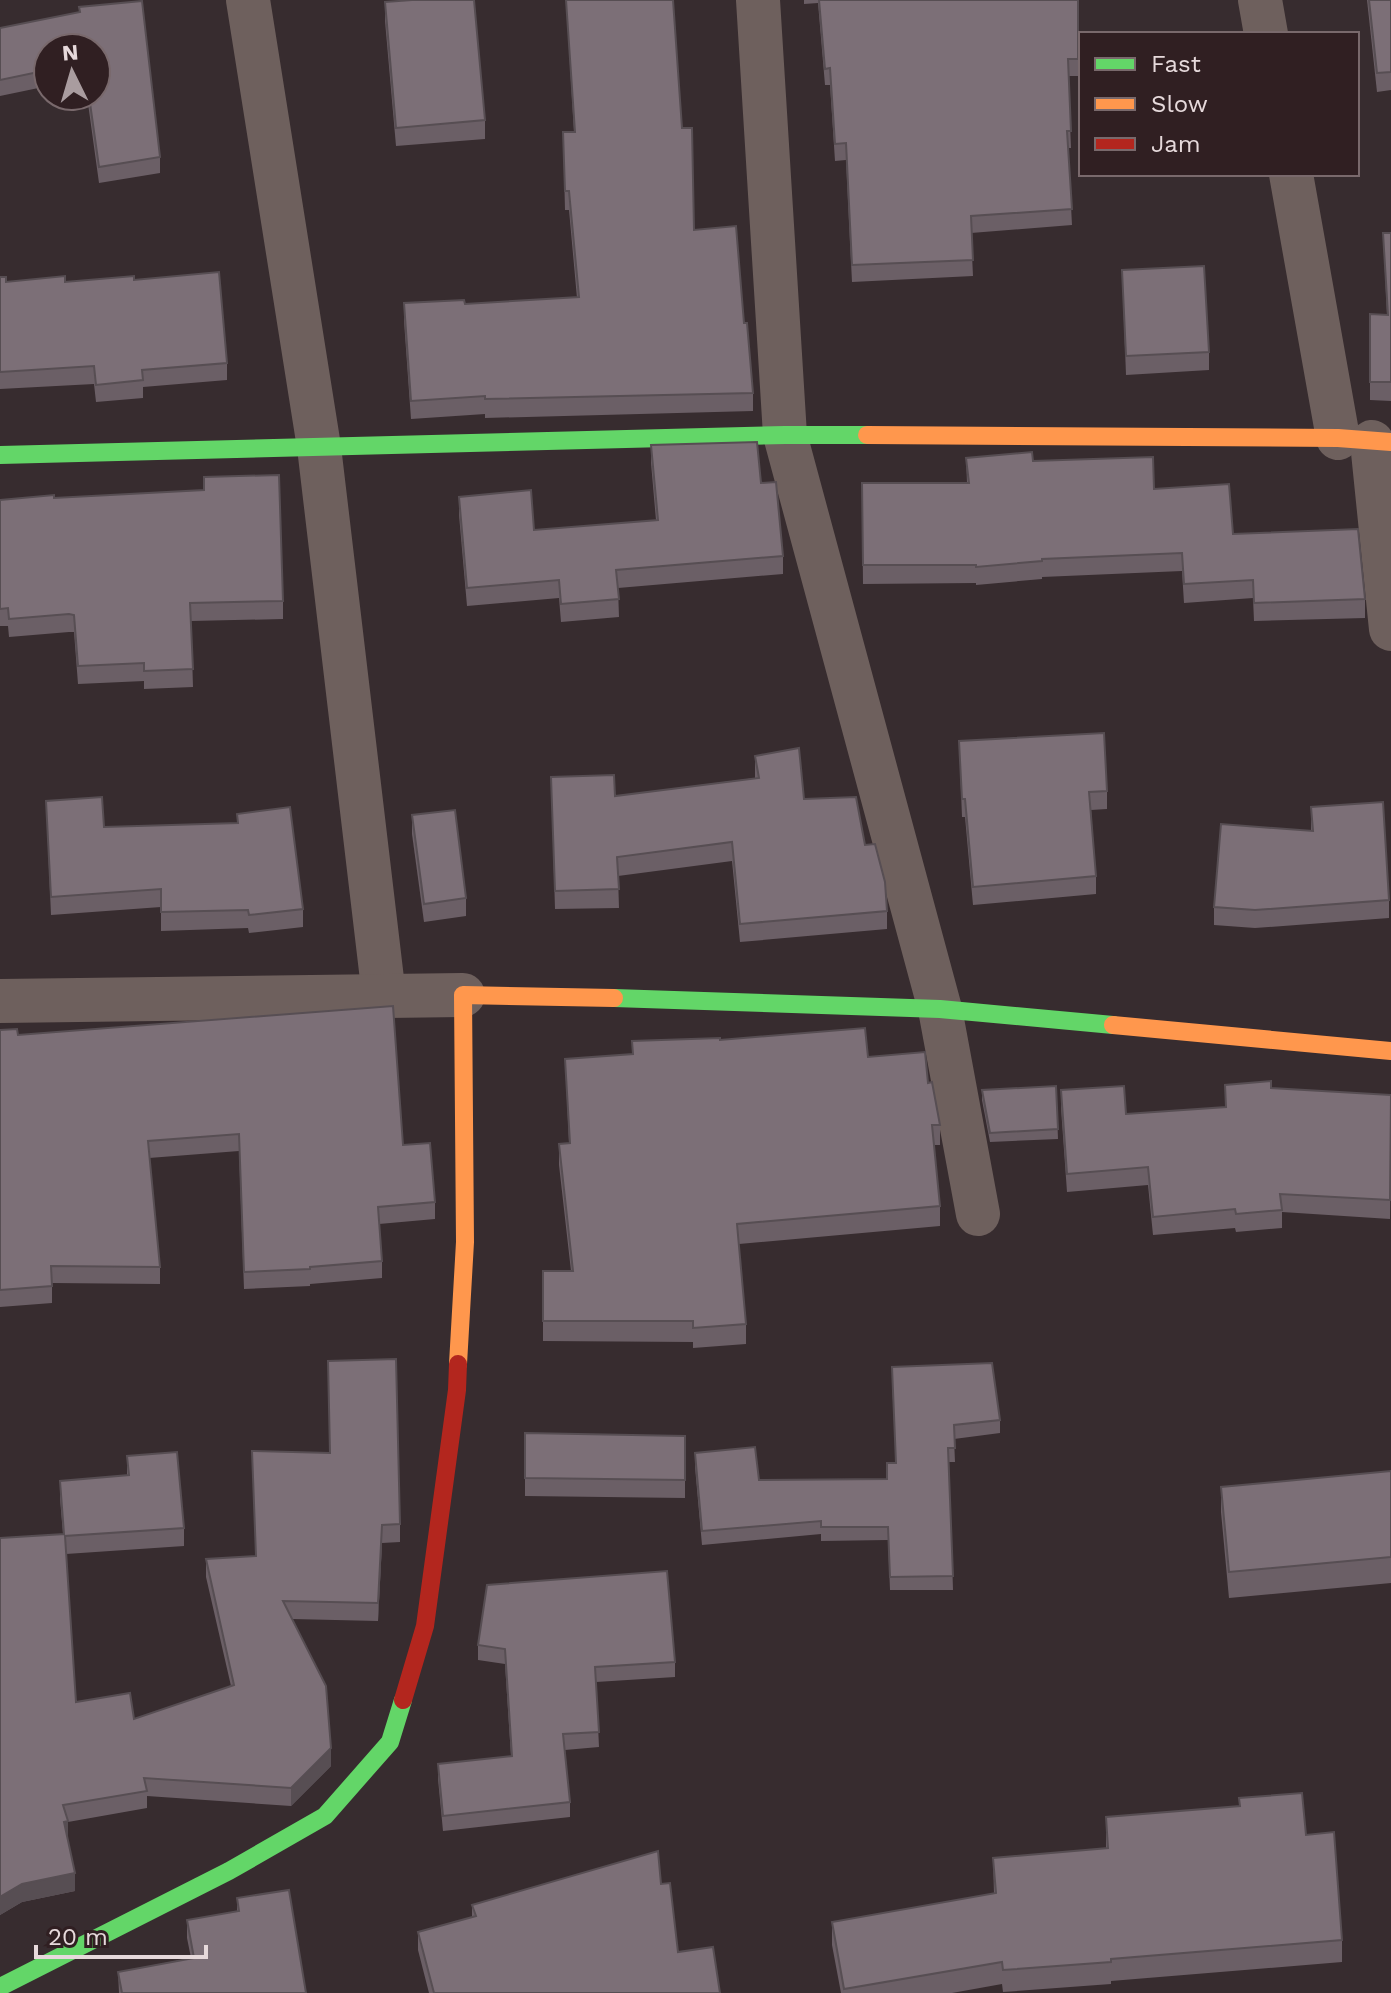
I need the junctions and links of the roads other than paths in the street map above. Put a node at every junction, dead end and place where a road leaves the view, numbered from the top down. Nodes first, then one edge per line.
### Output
1 (248, 0) edge
2 (758, 0) edge
3 (1260, 0) edge
4 (1266, 32) edge
5 (1292, 176) edge
6 (785, 435) junction
7 (1367, 440) edge
8 (319, 447) junction
9 (0, 455) edge
10 (1391, 629) edge
11 (463, 995) junction
12 (384, 996) junction
13 (0, 1001) edge
14 (940, 1009) junction
15 (1391, 1051) edge
16 (978, 1214) dead end
17 (0, 1987) edge

1 - 8 street
2 - 6 street
3 - 4 street
5 - 7 street
6 - 7 street
6 - 8 street
6 - 14 street
7 - 10 street
8 - 9 street
8 - 12 street
11 - 12 street
11 - 14 street
11 - 17 street
12 - 13 street
14 - 15 street
14 - 16 street

